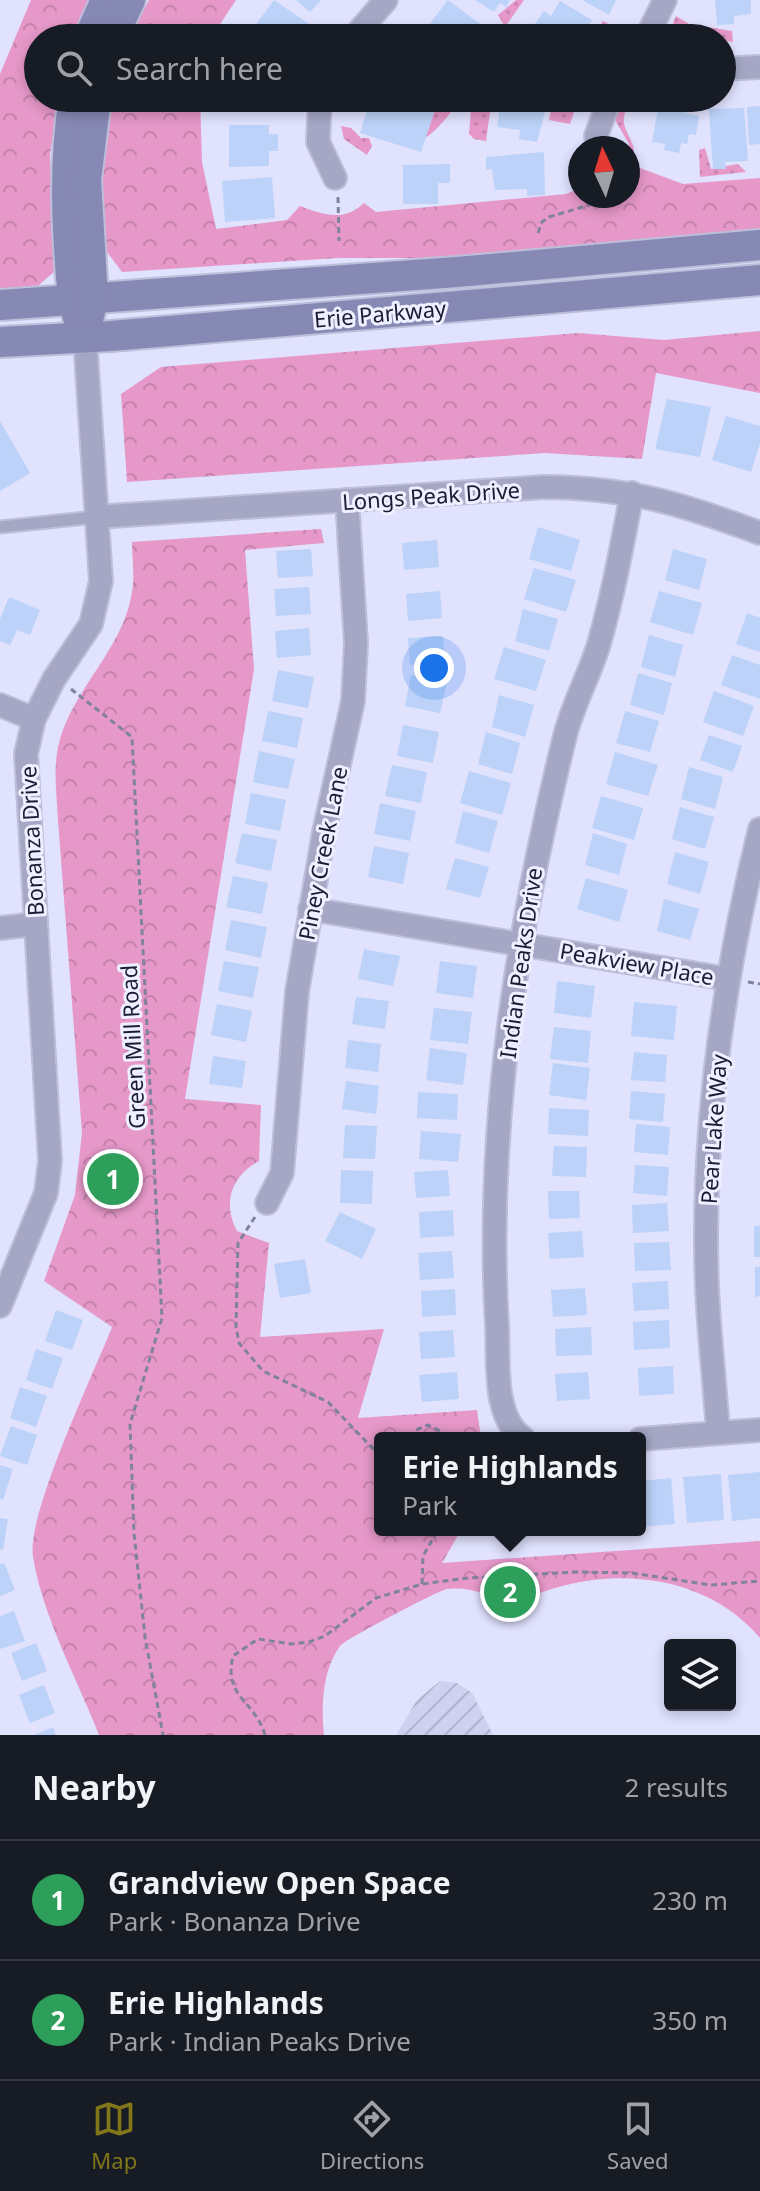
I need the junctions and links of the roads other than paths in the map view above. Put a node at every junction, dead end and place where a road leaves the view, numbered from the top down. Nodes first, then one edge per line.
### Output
1 (106, 0) edge
2 (130, 0) edge
3 (386, 0) edge
4 (665, 0) edge
5 (95, 24) edge
6 (119, 24) edge
7 (365, 24) edge
8 (653, 24) edge
9 (760, 67) edge
10 (736, 68) edge
11 (72, 112) edge
12 (94, 112) edge
13 (319, 112) edge
14 (605, 112) edge
15 (596, 136) edge
16 (335, 178) road end
17 (760, 245) edge
18 (760, 280) edge
19 (83, 299) junction
20 (0, 305) edge
21 (85, 338) junction
22 (0, 342) edge
23 (632, 493) junction
24 (347, 500) junction
25 (96, 517) junction
26 (0, 527) edge
27 (760, 533) edge
28 (0, 705) edge
29 (34, 719) junction
30 (760, 829) edge
31 (310, 909) junction
32 (36, 924) junction
33 (0, 928) edge
34 (521, 942) junction
35 (728, 979) junction
36 (267, 1203) dead end
37 (0, 1306) edge
38 (760, 1430) edge
39 (515, 1432) edge
40 (718, 1433) junction
41 (646, 1439) edge

1 - 5 main road
2 - 6 main road
3 - 7 street
4 - 8 street
9 - 10 street
11 - 19 main road
12 - 19 main road
13 - 16 street
14 - 15 street
17 - 19 main road, Erie Parkway
18 - 21 main road, Erie Parkway
19 - 20 main road, Erie Parkway
19 - 21 main road
21 - 22 main road, Erie Parkway
21 - 25 street, Bonanza Drive
23 - 24 street, Longs Peak Drive
23 - 27 street, Longs Peak Drive
23 - 34 street, Indian Peaks Drive
24 - 25 street, Longs Peak Drive
24 - 31 street, Piney Creek Lane
25 - 26 lane
25 - 29 street, Bonanza Drive
28 - 29 street
29 - 32 street, Bonanza Drive
30 - 35 street, Pear Lake Way
31 - 34 street, Peakview Place
31 - 36 street, Piney Creek Lane
32 - 33 street
32 - 37 street, Bonanza Drive
34 - 35 street, Peakview Place
34 - 39 street, Indian Peaks Drive
35 - 40 street, Pear Lake Way
38 - 40 street
40 - 41 street

